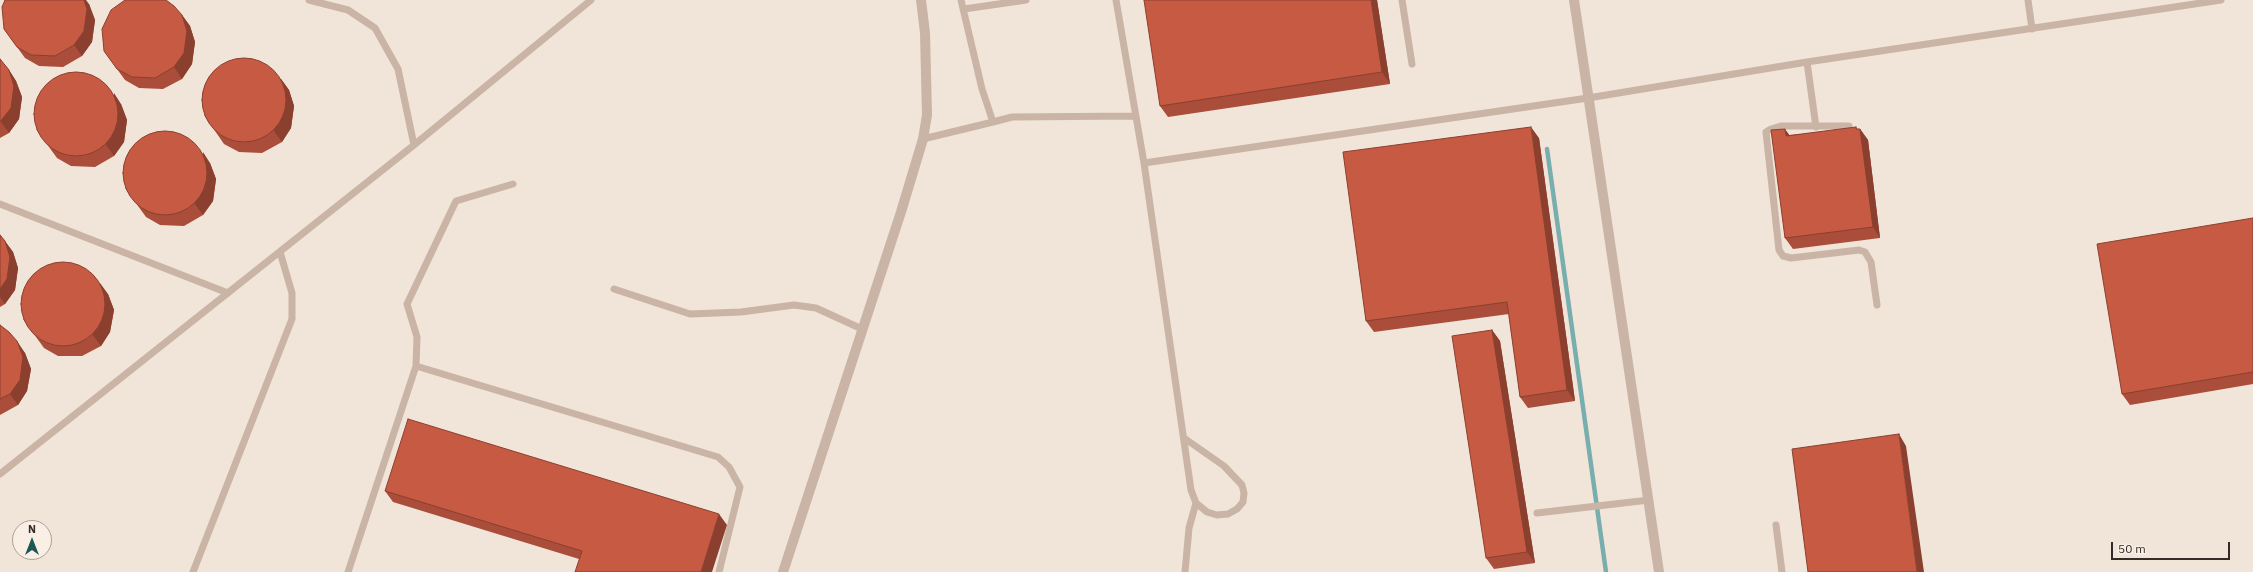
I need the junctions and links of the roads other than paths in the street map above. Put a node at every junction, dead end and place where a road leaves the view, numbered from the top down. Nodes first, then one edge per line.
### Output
1 (309, 0) edge
2 (591, 0) edge
3 (920, 0) edge
4 (961, 0) edge
5 (1026, 0) edge
6 (1116, 0) edge
7 (1402, 0) edge
8 (1574, 0) edge
9 (2028, 0) edge
10 (2222, 0) edge
11 (964, 9) junction
12 (2032, 29) junction
13 (1807, 62) junction
14 (1412, 64) dead end
15 (1588, 98) junction
16 (1135, 116) junction
17 (993, 122) junction
18 (1849, 126) edge
19 (1816, 127) junction
20 (923, 139) junction
21 (414, 145) junction
22 (1144, 163) junction
23 (513, 184) dead end
24 (0, 204) edge
25 (280, 252) junction
26 (614, 289) dead end
27 (228, 293) junction
28 (1877, 305) dead end
29 (862, 329) junction
30 (416, 366) junction
31 (1184, 438) junction
32 (0, 474) edge
33 (1648, 500) junction
34 (1196, 503) junction
35 (1537, 513) dead end
36 (1776, 525) dead end
37 (193, 572) edge
38 (348, 572) edge
39 (719, 572) edge
40 (783, 572) edge
41 (1184, 572) edge
42 (1659, 572) edge
43 (1782, 572) edge

1 - 21 lane
2 - 21 lane
3 - 20 street
4 - 11 lane
5 - 11 lane
6 - 16 lane
7 - 14 lane
8 - 15 street
9 - 12 lane
10 - 12 lane
11 - 17 lane
12 - 13 lane
13 - 15 lane
13 - 19 lane
15 - 22 lane
15 - 33 street
16 - 17 lane
16 - 22 lane
17 - 20 lane
18 - 19 lane
19 - 28 lane
20 - 29 street
21 - 25 lane
22 - 31 lane
23 - 30 lane
24 - 27 lane
25 - 27 lane
25 - 37 lane
26 - 29 lane
27 - 32 lane
29 - 40 street
30 - 38 lane
30 - 39 lane
31 - 34 lane
31 - 34 lane
33 - 35 lane
33 - 42 street
34 - 41 lane
36 - 43 lane

